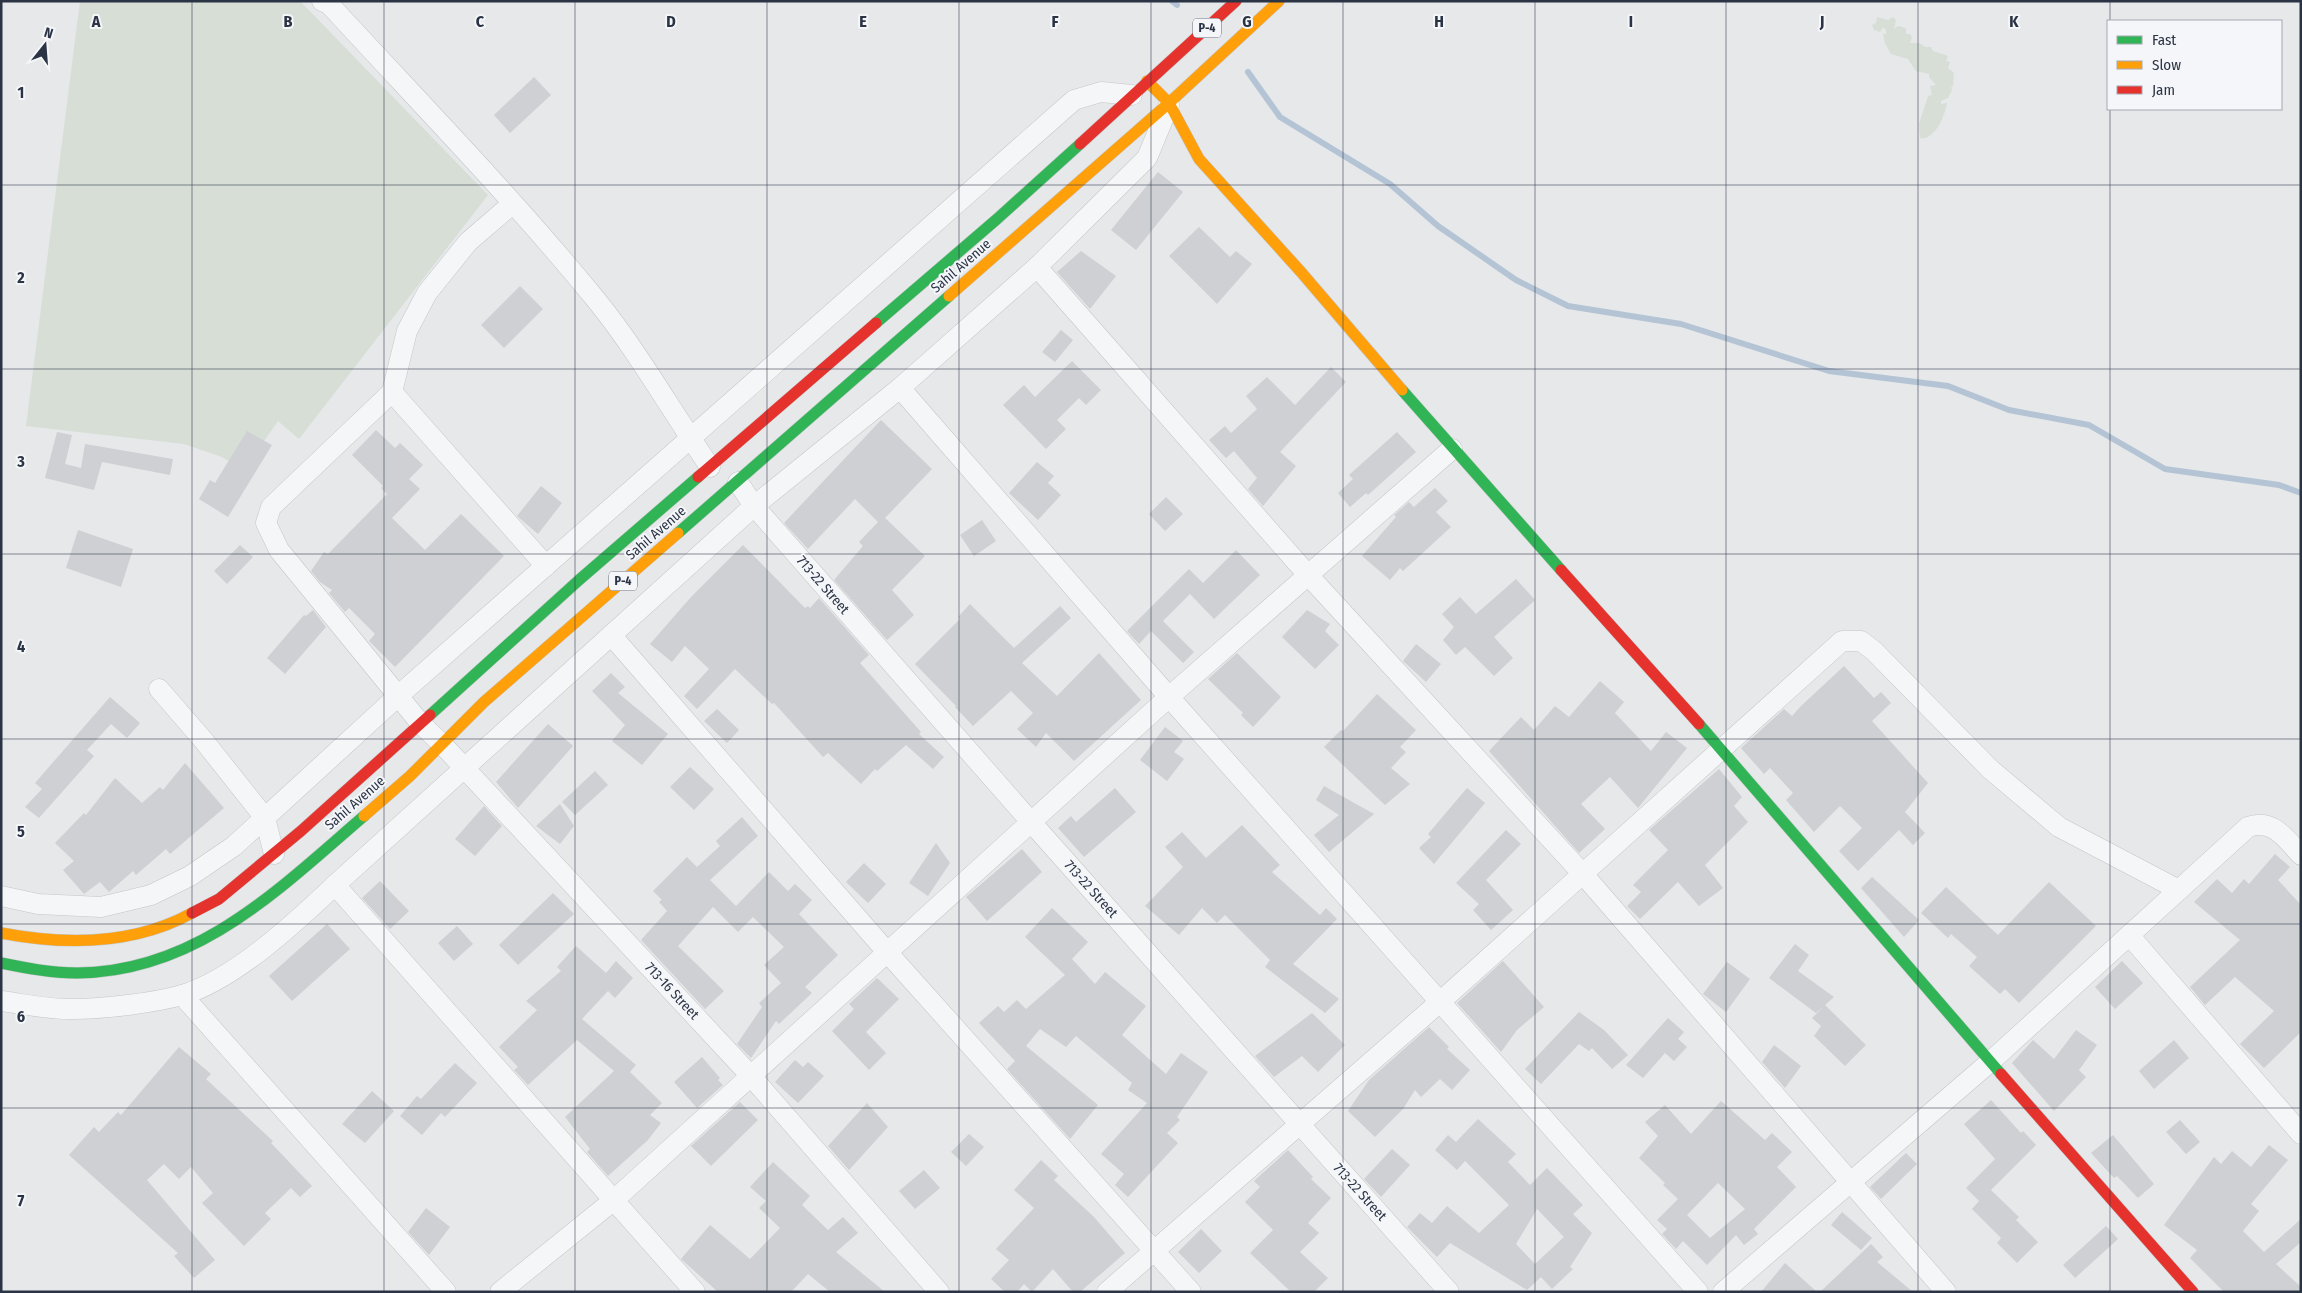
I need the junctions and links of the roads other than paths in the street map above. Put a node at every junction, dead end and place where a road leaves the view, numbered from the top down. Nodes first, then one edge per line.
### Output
1 (322, 1) edge
2 (1236, 1) edge
3 (1279, 1) edge
4 (1147, 81) junction
5 (1132, 95) junction
6 (1169, 103) junction
7 (512, 204) junction
8 (1037, 267) junction
9 (900, 388) junction
10 (392, 392) junction
11 (690, 438) junction
12 (1452, 449) junction
13 (710, 466) junction
14 (738, 482) junction
15 (754, 506) junction
16 (546, 566) junction
17 (1308, 575) junction
18 (611, 635) junction
19 (159, 690) dead end
20 (398, 696) junction
21 (1169, 697) junction
22 (421, 724) junction
23 (442, 744) junction
24 (1721, 748) junction
25 (465, 769) junction
26 (265, 818) junction
27 (1031, 822) junction
28 (274, 854) junction
29 (2301, 855) edge
30 (1582, 873) junction
31 (335, 885) junction
32 (2179, 890) junction
33 (1, 896) edge
34 (1, 933) edge
35 (2129, 935) junction
36 (887, 952) junction
37 (1, 963) edge
38 (182, 995) junction
39 (1441, 1000) junction
40 (1, 1001) edge
41 (1990, 1062) junction
42 (750, 1075) junction
43 (1300, 1125) junction
44 (2301, 1134) edge
45 (1850, 1183) junction
46 (614, 1200) junction
47 (1153, 1251) junction
48 (1440, 1288) edge
49 (446, 1292) edge
50 (500, 1292) edge
51 (695, 1292) edge
52 (939, 1292) edge
53 (1107, 1292) edge
54 (1191, 1292) edge
55 (1698, 1292) edge
56 (1723, 1292) edge
57 (1946, 1292) edge
58 (2193, 1292) edge

1 - 7 street
2 - 4 main road, Sahil Avenue / P-4
3 - 6 main road, Sahil Avenue / P-4
4 - 5 main road, Sahil Avenue / P-4
4 - 6 main road
5 - 11 street
5 - 13 main road, Sahil Avenue / P-4
6 - 8 street
6 - 12 main road
6 - 14 main road, Sahil Avenue / P-4
7 - 10 street
7 - 11 street
8 - 9 street
8 - 17 street
9 - 15 street
9 - 21 street
10 - 16 street
10 - 20 street, 713-16 Street
11 - 13 street
11 - 16 street
12 - 17 street
12 - 24 main road
13 - 22 main road, Sahil Avenue / P-4
14 - 15 street, 713-22 Street
14 - 23 main road, Sahil Avenue / P-4
15 - 18 street
15 - 27 street, 713-22 Street
16 - 20 street
17 - 21 street
17 - 30 street
18 - 25 street
18 - 36 street
19 - 26 street
20 - 22 street, 713-16 Street
20 - 26 street
21 - 27 street
21 - 39 street
22 - 23 street, 713-16 Street
22 - 28 main road, Sahil Avenue / P-4
23 - 25 street, 713-16 Street
23 - 37 main road, Sahil Avenue / P-4
24 - 30 street
24 - 32 street
24 - 41 main road
25 - 31 street
25 - 42 street, 713-16 Street
26 - 28 street
26 - 33 street
27 - 36 street
27 - 43 street, 713-22 Street
28 - 34 main road, Sahil Avenue / P-4
29 - 32 street
30 - 39 street
30 - 45 street
31 - 38 street
31 - 46 street
32 - 35 street
35 - 41 street
35 - 44 street
36 - 42 street
36 - 47 street
38 - 40 street
38 - 49 street
39 - 43 street
39 - 55 street
41 - 45 street
41 - 58 main road
42 - 46 street
42 - 52 street, 713-16 Street
43 - 47 street
43 - 48 street, 713-22 Street
45 - 56 street
45 - 57 street
46 - 50 street
46 - 51 street
47 - 53 street
47 - 54 street

